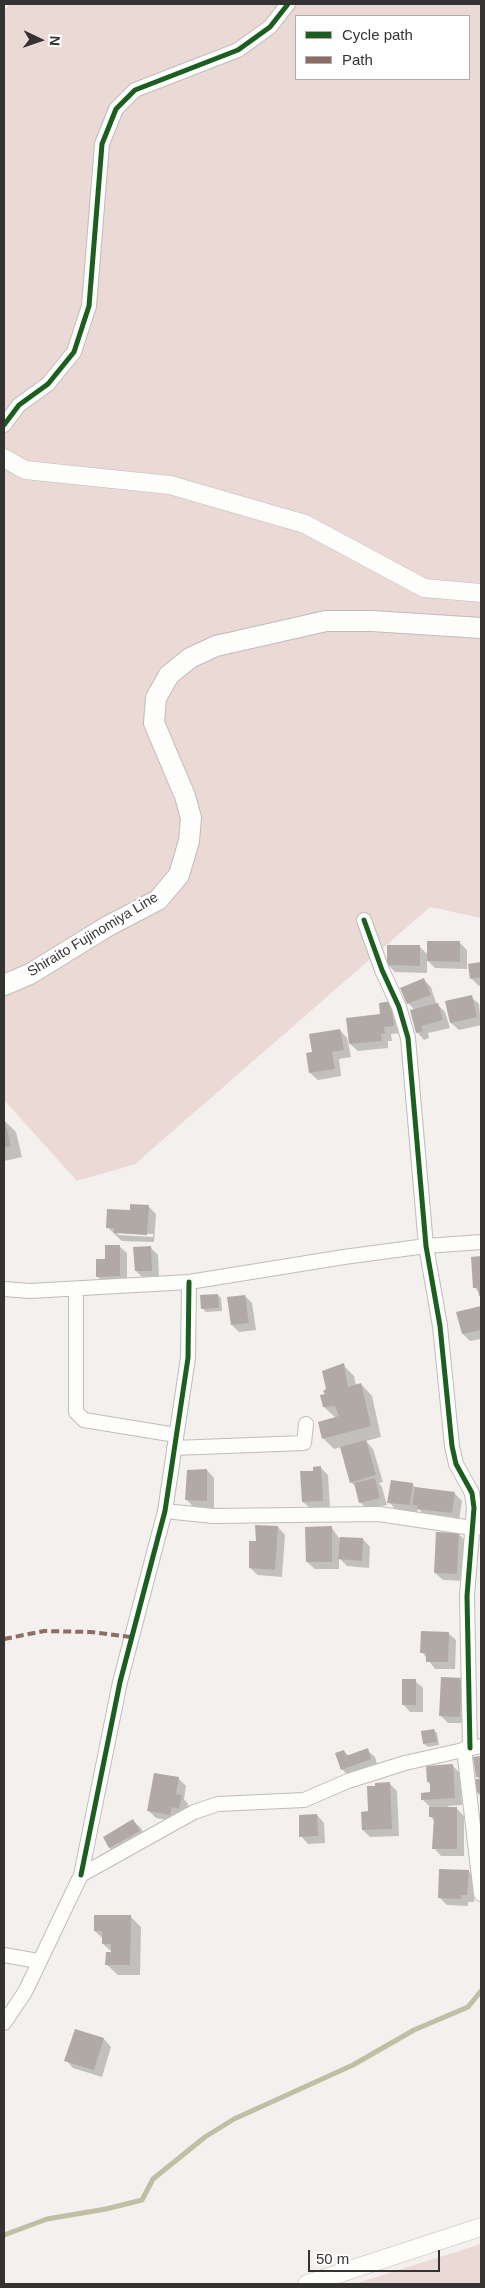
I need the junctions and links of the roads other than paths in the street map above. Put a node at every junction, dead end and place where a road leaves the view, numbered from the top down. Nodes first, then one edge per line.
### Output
1 (288, 4) edge
2 (4, 425) edge
3 (4, 458) edge
4 (481, 593) edge
5 (481, 628) edge
6 (364, 920) dead end
7 (4, 985) edge
8 (481, 1242) edge
9 (426, 1246) junction
10 (189, 1282) junction
11 (4, 1288) edge
12 (76, 1289) junction
13 (306, 1424) dead end
14 (175, 1441) junction
15 (165, 1512) junction
16 (476, 1527) edge
17 (472, 1747) edge
18 (82, 1875) junction
19 (481, 1894) edge
20 (4, 1955) edge
21 (38, 1961) junction
22 (4, 2023) edge
23 (481, 2227) edge
24 (307, 2284) edge

1 - 2 street
3 - 4 street
5 - 7 main road, Shiraito Fujinomiya Line
6 - 9 street
8 - 9 street
9 - 10 street
9 - 16 street
10 - 12 street
10 - 14 street
11 - 12 street
12 - 14 street
13 - 14 street
14 - 15 street
15 - 16 street
15 - 18 street
16 - 17 street
17 - 18 street
17 - 19 street
18 - 21 street
20 - 21 street
21 - 22 street
23 - 24 street

